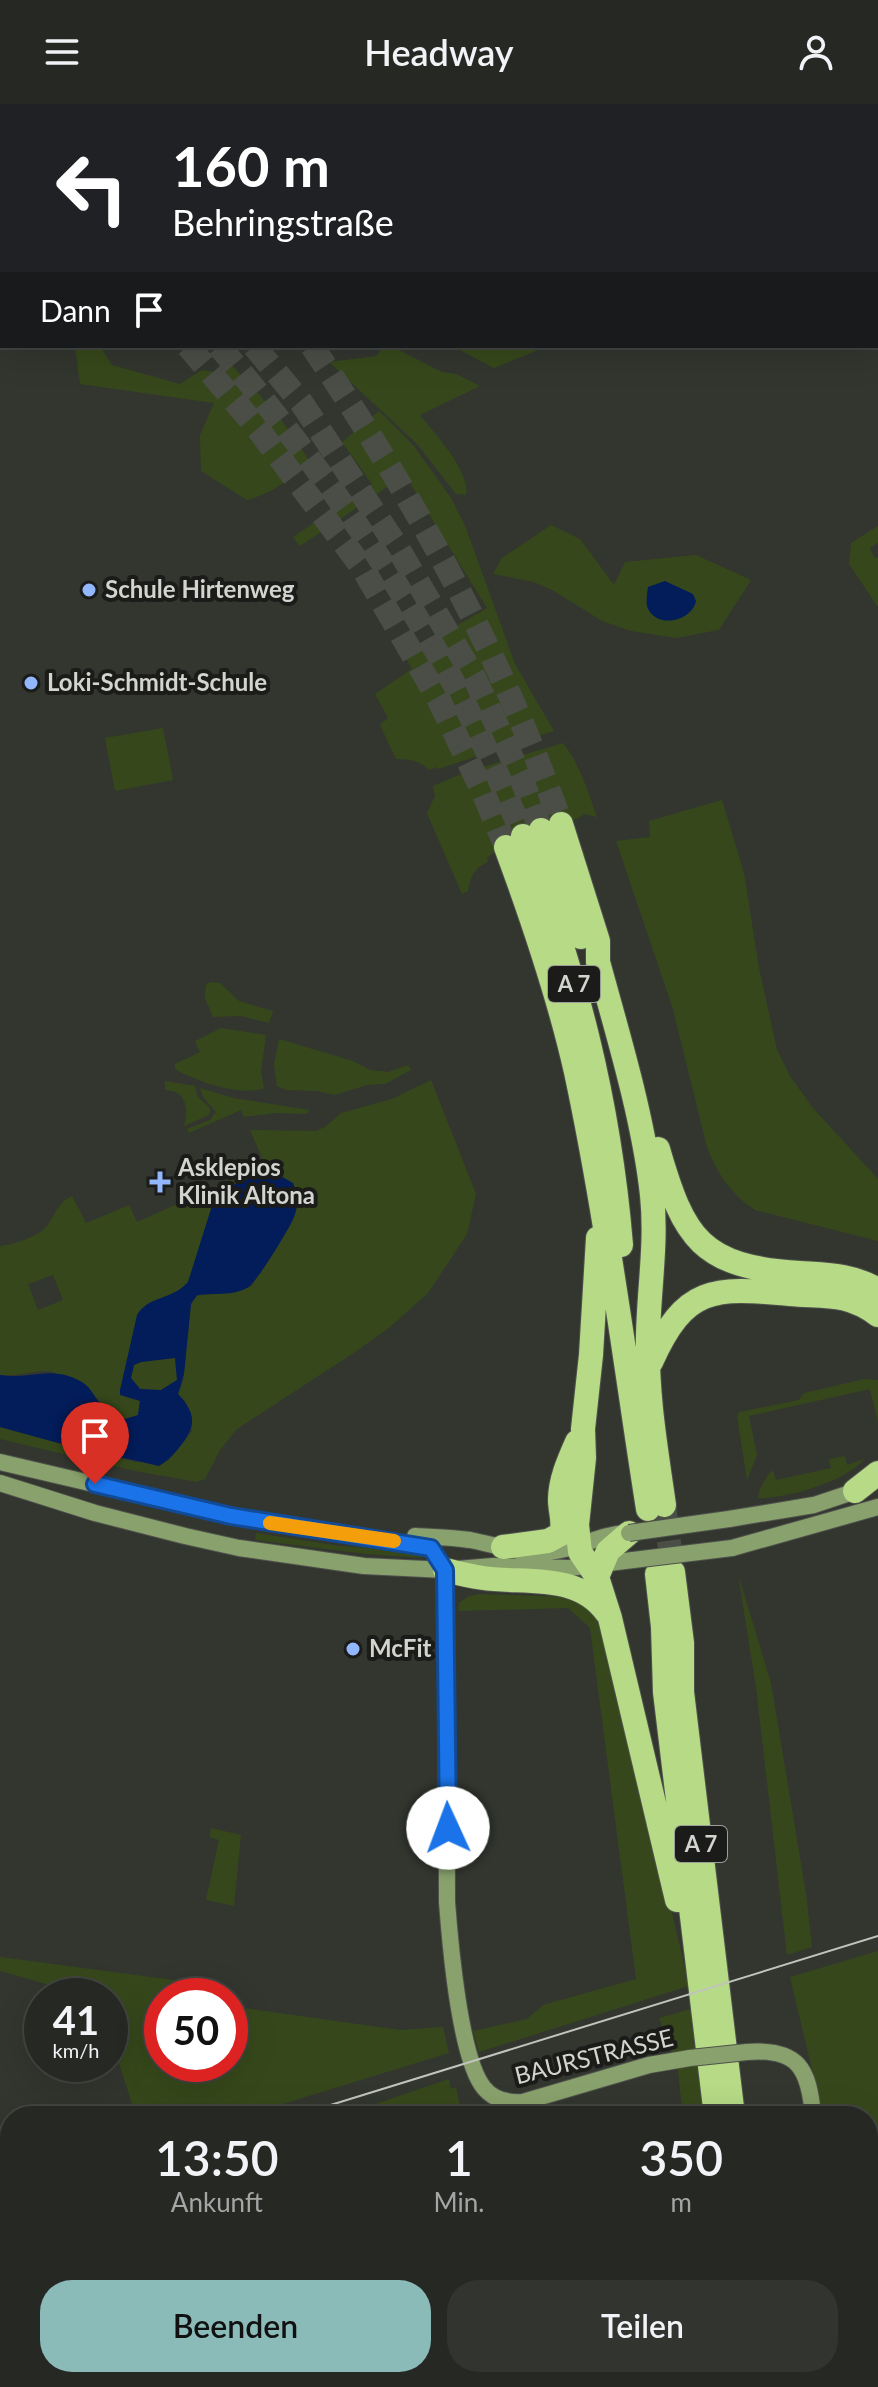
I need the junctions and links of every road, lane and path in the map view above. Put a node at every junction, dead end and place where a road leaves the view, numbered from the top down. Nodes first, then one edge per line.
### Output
1 (533, 834) junction
2 (636, 1113) junction
3 (600, 1208) junction
4 (878, 1290) edge
5 (620, 1310) junction
6 (878, 1315) edge
7 (648, 1368) junction
8 (583, 1429) junction
9 (0, 1462) edge
10 (878, 1473) edge
11 (0, 1483) edge
12 (867, 1487) edge
13 (878, 1507) edge
14 (629, 1533) junction
15 (365, 1537) junction
16 (578, 1545) junction
17 (503, 1547) junction
18 (596, 1569) junction
19 (445, 1570) junction
20 (610, 1618) junction
21 (705, 2023) junction
22 (715, 2106) edge
23 (732, 2106) edge
24 (812, 2106) edge

1 - 2 highway, A 7
1 - 3 highway, A 7
1 - 5 highway, A 7
2 - 4 highway
2 - 7 highway, A 7
3 - 5 highway, A 7
3 - 8 highway
5 - 7 highway, A 7
6 - 7 highway
8 - 16 highway
8 - 17 highway
9 - 15 main road
10 - 12 highway
11 - 19 main road
12 - 14 main road, bridge
13 - 18 main road, bridge
14 - 16 main road
14 - 18 highway
15 - 17 main road
15 - 19 main road
16 - 17 main road
16 - 18 highway
18 - 19 main road
18 - 20 highway
19 - 20 highway
19 - 24 main road, BAURSTRASSE, bridge
20 - 21 highway
21 - 22 highway, A 7
21 - 23 highway, A 7

